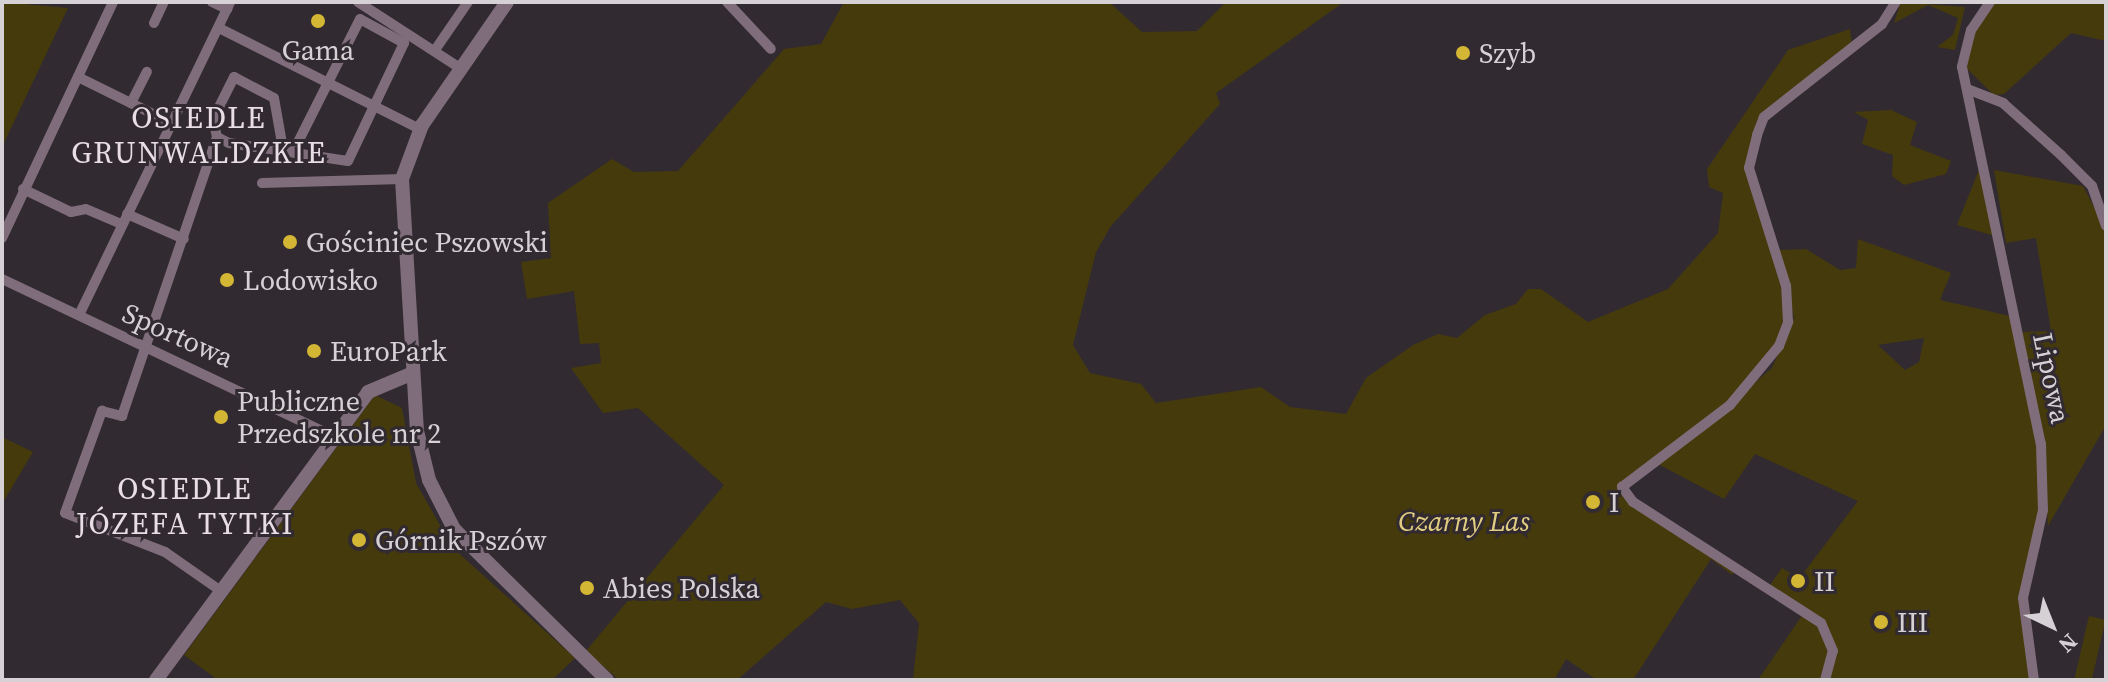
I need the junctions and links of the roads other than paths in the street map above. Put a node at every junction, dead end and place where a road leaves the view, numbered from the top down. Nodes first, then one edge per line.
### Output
1 (113, 2) edge
2 (164, 2) edge
3 (212, 2) edge
4 (358, 2) edge
5 (468, 2) edge
6 (507, 2) edge
7 (727, 2) edge
8 (1896, 2) edge
9 (1990, 2) edge
10 (228, 6) edge
11 (154, 23) dead end
12 (219, 28) junction
13 (771, 49) dead end
14 (435, 50) junction
15 (460, 68) junction
16 (147, 72) dead end
17 (78, 77) junction
18 (328, 82) junction
19 (1967, 89) junction
20 (131, 103) junction
21 (375, 105) junction
22 (171, 123) junction
23 (420, 129) junction
24 (217, 137) junction
25 (288, 151) junction
26 (402, 179) junction
27 (262, 183) dead end
28 (23, 189) junction
29 (124, 219) junction
30 (2106, 226) edge
31 (2, 238) edge
32 (184, 239) junction
33 (2, 279) edge
34 (79, 315) junction
35 (146, 348) junction
36 (413, 373) junction
37 (333, 436) junction
38 (221, 591) junction
39 (156, 680) edge
40 (607, 680) edge
41 (1825, 680) edge
42 (2034, 680) edge

1 - 17 street
2 - 11 street
3 - 10 street
4 - 14 street
5 - 14 street
6 - 15 street
7 - 13 street
8 - 41 street
9 - 19 street, Lipowa
10 - 12 street
12 - 18 street
12 - 22 street
14 - 15 street
15 - 23 street
16 - 20 street
17 - 20 street
17 - 28 street
18 - 21 street
18 - 21 street
18 - 25 street
19 - 30 street
19 - 42 street, Lipowa
20 - 22 street
21 - 23 street
21 - 25 street
22 - 29 street
23 - 26 street
24 - 25 street
24 - 25 street
24 - 32 street
26 - 27 street
26 - 36 street
28 - 29 street
28 - 31 street
29 - 32 street
29 - 34 street
32 - 35 street
33 - 34 street, Sportowa
34 - 35 street, Sportowa
35 - 37 street, Sportowa
35 - 38 street
36 - 37 street
36 - 40 street
37 - 38 street
38 - 39 street

